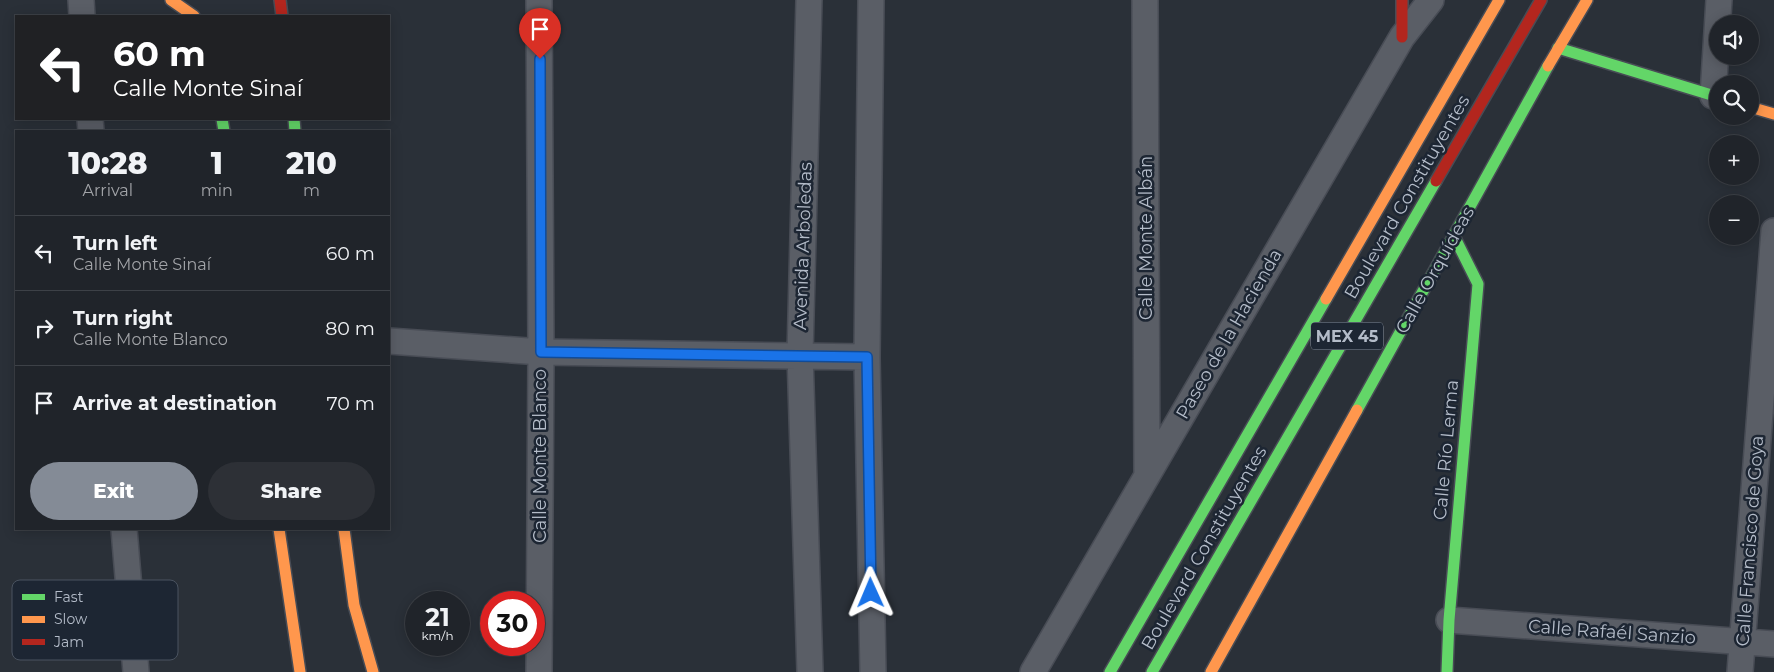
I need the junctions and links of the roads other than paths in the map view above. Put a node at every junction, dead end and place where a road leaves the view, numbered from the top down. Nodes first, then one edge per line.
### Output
1 (81, 0) edge
2 (172, 0) edge
3 (280, 0) edge
4 (539, 0) edge
5 (810, 0) edge
6 (871, 0) edge
7 (1145, 0) edge
8 (1402, 0) edge
9 (1431, 0) edge
10 (1499, 0) edge
11 (1541, 0) edge
12 (1587, 0) edge
13 (1719, 0) edge
14 (82, 15) edge
15 (193, 15) edge
16 (279, 15) edge
17 (1402, 37) junction
18 (1558, 48) junction
19 (1716, 75) edge
20 (1709, 94) edge
21 (1759, 110) edge
22 (1774, 114) edge
23 (1774, 231) edge
24 (1454, 236) junction
25 (390, 341) edge
26 (541, 352) junction
27 (800, 355) junction
28 (867, 357) junction
29 (1147, 476) junction
30 (124, 530) edge
31 (280, 530) edge
32 (344, 530) edge
33 (128, 580) edge
34 (1449, 620) junction
35 (1742, 642) junction
36 (1774, 644) edge
37 (300, 672) edge
38 (373, 672) edge
39 (540, 672) edge
40 (810, 672) edge
41 (873, 672) edge
42 (1033, 672) edge
43 (1110, 672) edge
44 (1152, 672) edge
45 (1211, 672) edge
46 (1447, 672) edge
47 (1740, 672) edge

1 - 14 street
2 - 15 main road
3 - 16 main road
4 - 26 street, Calle Monte Blanco
5 - 27 street, Avenida Arboledas
6 - 28 street
7 - 29 street, Calle Monte Albán
8 - 17 main road
9 - 17 street, Paseo de la Hacienda
10 - 43 main road, Boulevard Constituyentes / MEX 45
11 - 44 main road, Boulevard Constituyentes / MEX 45
12 - 18 main road, Calle Orquídeas
13 - 19 street
17 - 29 street, Paseo de la Hacienda
18 - 20 main road
18 - 24 main road, Calle Orquídeas
21 - 22 main road
23 - 35 street, Calle Francisco de Goya
24 - 34 main road, Calle Río Lerma
24 - 45 main road, Calle Orquídeas
25 - 26 street
26 - 27 street
26 - 39 street, Calle Monte Blanco
27 - 28 street
27 - 40 street, Avenida Arboledas
28 - 41 street
29 - 42 street, Paseo de la Hacienda
30 - 33 street
31 - 37 main road
32 - 38 main road
34 - 35 street, Calle Rafaél Sanzio
34 - 46 main road, Calle Río Lerma
35 - 36 street, Calle Rafaél Sanzio
35 - 47 street, Calle Francisco de Goya

